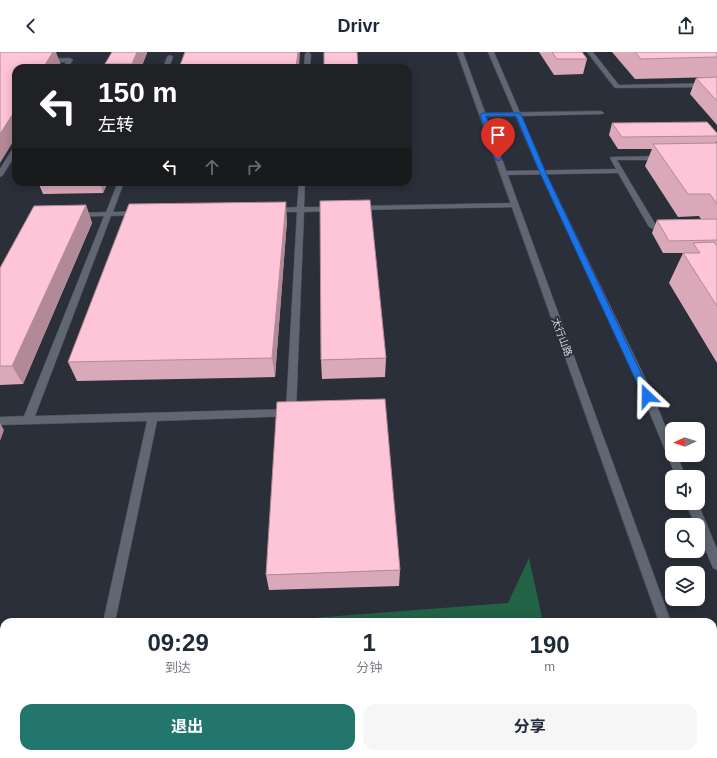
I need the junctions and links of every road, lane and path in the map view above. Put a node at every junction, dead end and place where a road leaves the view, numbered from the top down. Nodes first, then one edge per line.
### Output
1 (460, 52) edge
2 (491, 52) edge
3 (590, 52) edge
4 (308, 54) dead end
5 (170, 57) dead end
6 (39, 61) edge
7 (68, 64) edge
8 (167, 64) edge
9 (307, 64) edge
10 (717, 85) edge
11 (601, 113) dead end
12 (518, 114) junction
13 (483, 115) junction
14 (12, 155) edge
15 (672, 157) edge
16 (621, 172) junction
17 (543, 173) junction
18 (504, 174) junction
19 (0, 175) edge
20 (119, 186) edge
21 (302, 186) edge
22 (515, 204) junction
23 (262, 210) edge
24 (301, 210) junction
25 (147, 213) edge
26 (108, 214) junction
27 (70, 215) edge
28 (653, 227) dead end
29 (153, 417) junction
30 (28, 420) junction
31 (0, 421) edge
32 (678, 470) edge
33 (695, 510) edge
34 (717, 564) edge
35 (110, 618) edge
36 (664, 618) edge

1 - 13 street, 太行山路
2 - 12 street
3 - 10 street
4 - 9 street
5 - 8 street
6 - 7 street
11 - 12 street
12 - 13 street
12 - 17 street
13 - 18 street, 太行山路
14 - 19 street
15 - 16 street
16 - 17 street
16 - 28 street
17 - 18 street
17 - 32 street
18 - 22 street, 太行山路
20 - 26 street
21 - 24 street
22 - 24 street
22 - 36 street, 太行山路
23 - 24 street
24 - 29 street
25 - 26 street
26 - 27 street
26 - 30 street
29 - 30 street
29 - 35 street
30 - 31 street
33 - 34 street

